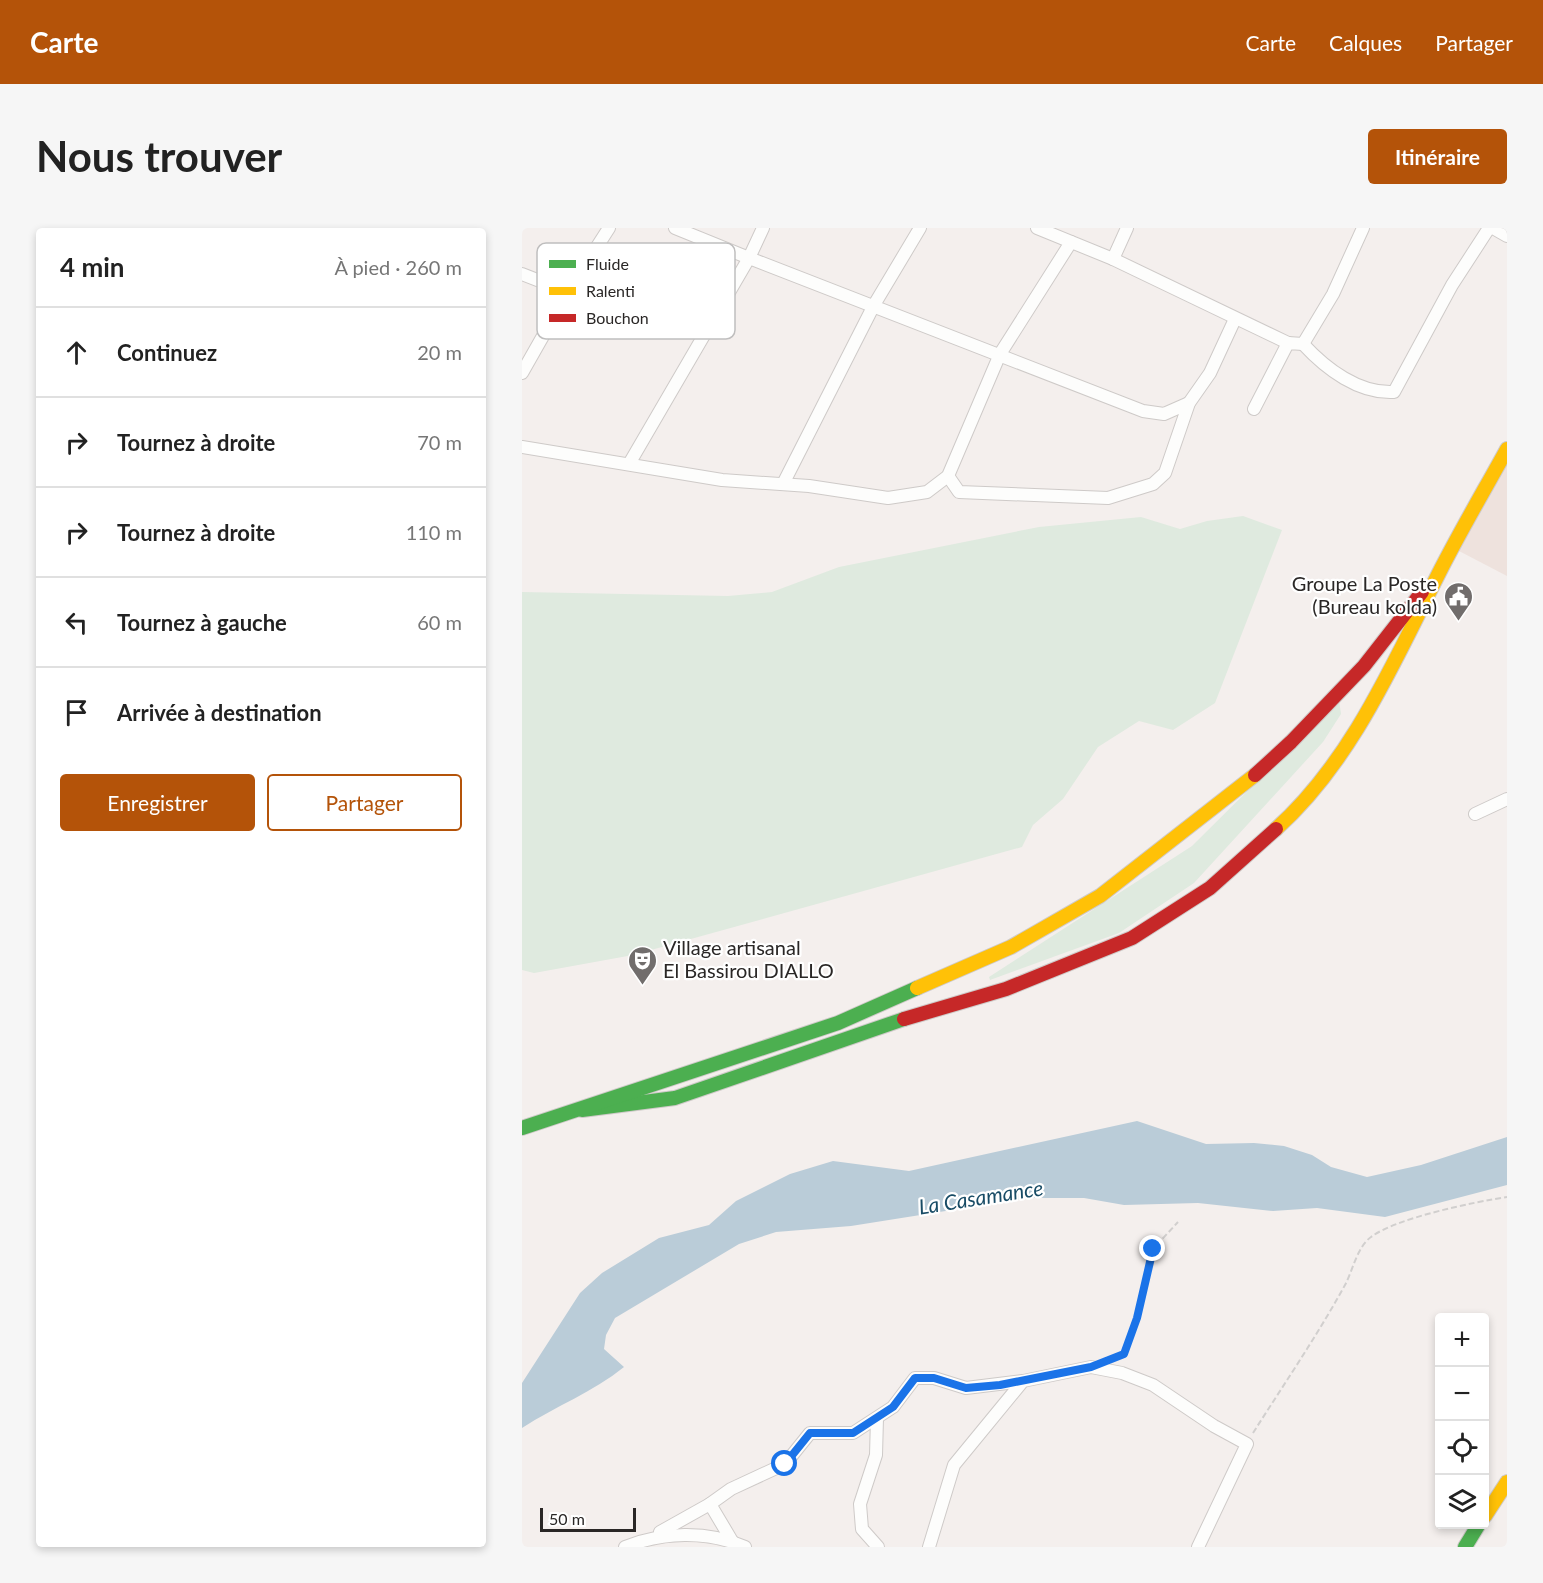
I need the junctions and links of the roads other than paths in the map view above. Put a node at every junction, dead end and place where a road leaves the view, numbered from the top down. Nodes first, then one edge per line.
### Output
1 (609, 228) edge
2 (675, 228) edge
3 (763, 228) edge
4 (920, 228) edge
5 (1036, 228) edge
6 (1126, 228) edge
7 (1363, 228) edge
8 (1491, 228) edge
9 (1507, 236) edge
10 (1071, 242) junction
11 (599, 243) edge
12 (712, 243) edge
13 (735, 252) edge
14 (749, 258) junction
15 (1113, 259) junction
16 (522, 274) edge
17 (537, 280) edge
18 (735, 282) edge
19 (874, 305) junction
20 (1234, 319) junction
21 (541, 339) edge
22 (702, 339) edge
23 (1288, 343) junction
24 (1303, 344) junction
25 (1000, 354) junction
26 (522, 373) edge
27 (1189, 403) junction
28 (1254, 409) dead end
29 (522, 447) edge
30 (1507, 449) edge
31 (629, 464) junction
32 (948, 476) junction
33 (783, 484) junction
34 (1441, 569) junction
35 (1507, 799) edge
36 (1475, 814) dead end
37 (582, 1110) junction
38 (522, 1128) edge
39 (1023, 1381) junction
40 (877, 1418) junction
41 (1507, 1482) edge
42 (710, 1504) junction
43 (1489, 1510) edge
44 (1476, 1529) edge
45 (648, 1538) junction
46 (732, 1541) junction
47 (625, 1547) edge
48 (745, 1547) edge
49 (878, 1547) edge
50 (929, 1547) edge
51 (1197, 1547) edge
52 (1465, 1547) edge

1 - 11 street
2 - 12 street
3 - 14 street
4 - 19 street
5 - 10 street
6 - 15 street
7 - 24 street
8 - 9 street
8 - 24 street
10 - 15 street
10 - 25 street
13 - 14 street
14 - 18 street
14 - 19 street
15 - 20 street
16 - 17 street
19 - 25 street
19 - 33 street
20 - 23 street
20 - 27 street
21 - 26 street
22 - 31 street
23 - 24 street
23 - 28 street
25 - 27 street
25 - 32 street
27 - 32 street
29 - 31 street
30 - 34 main road
31 - 33 street
32 - 33 street
34 - 37 main road
34 - 37 main road
35 - 36 street
37 - 38 main road
39 - 40 street
39 - 50 street
39 - 51 street
40 - 42 street
40 - 49 street
41 - 43 main road
42 - 45 street
42 - 46 street
44 - 52 main road
45 - 46 street
45 - 47 street
46 - 48 street

